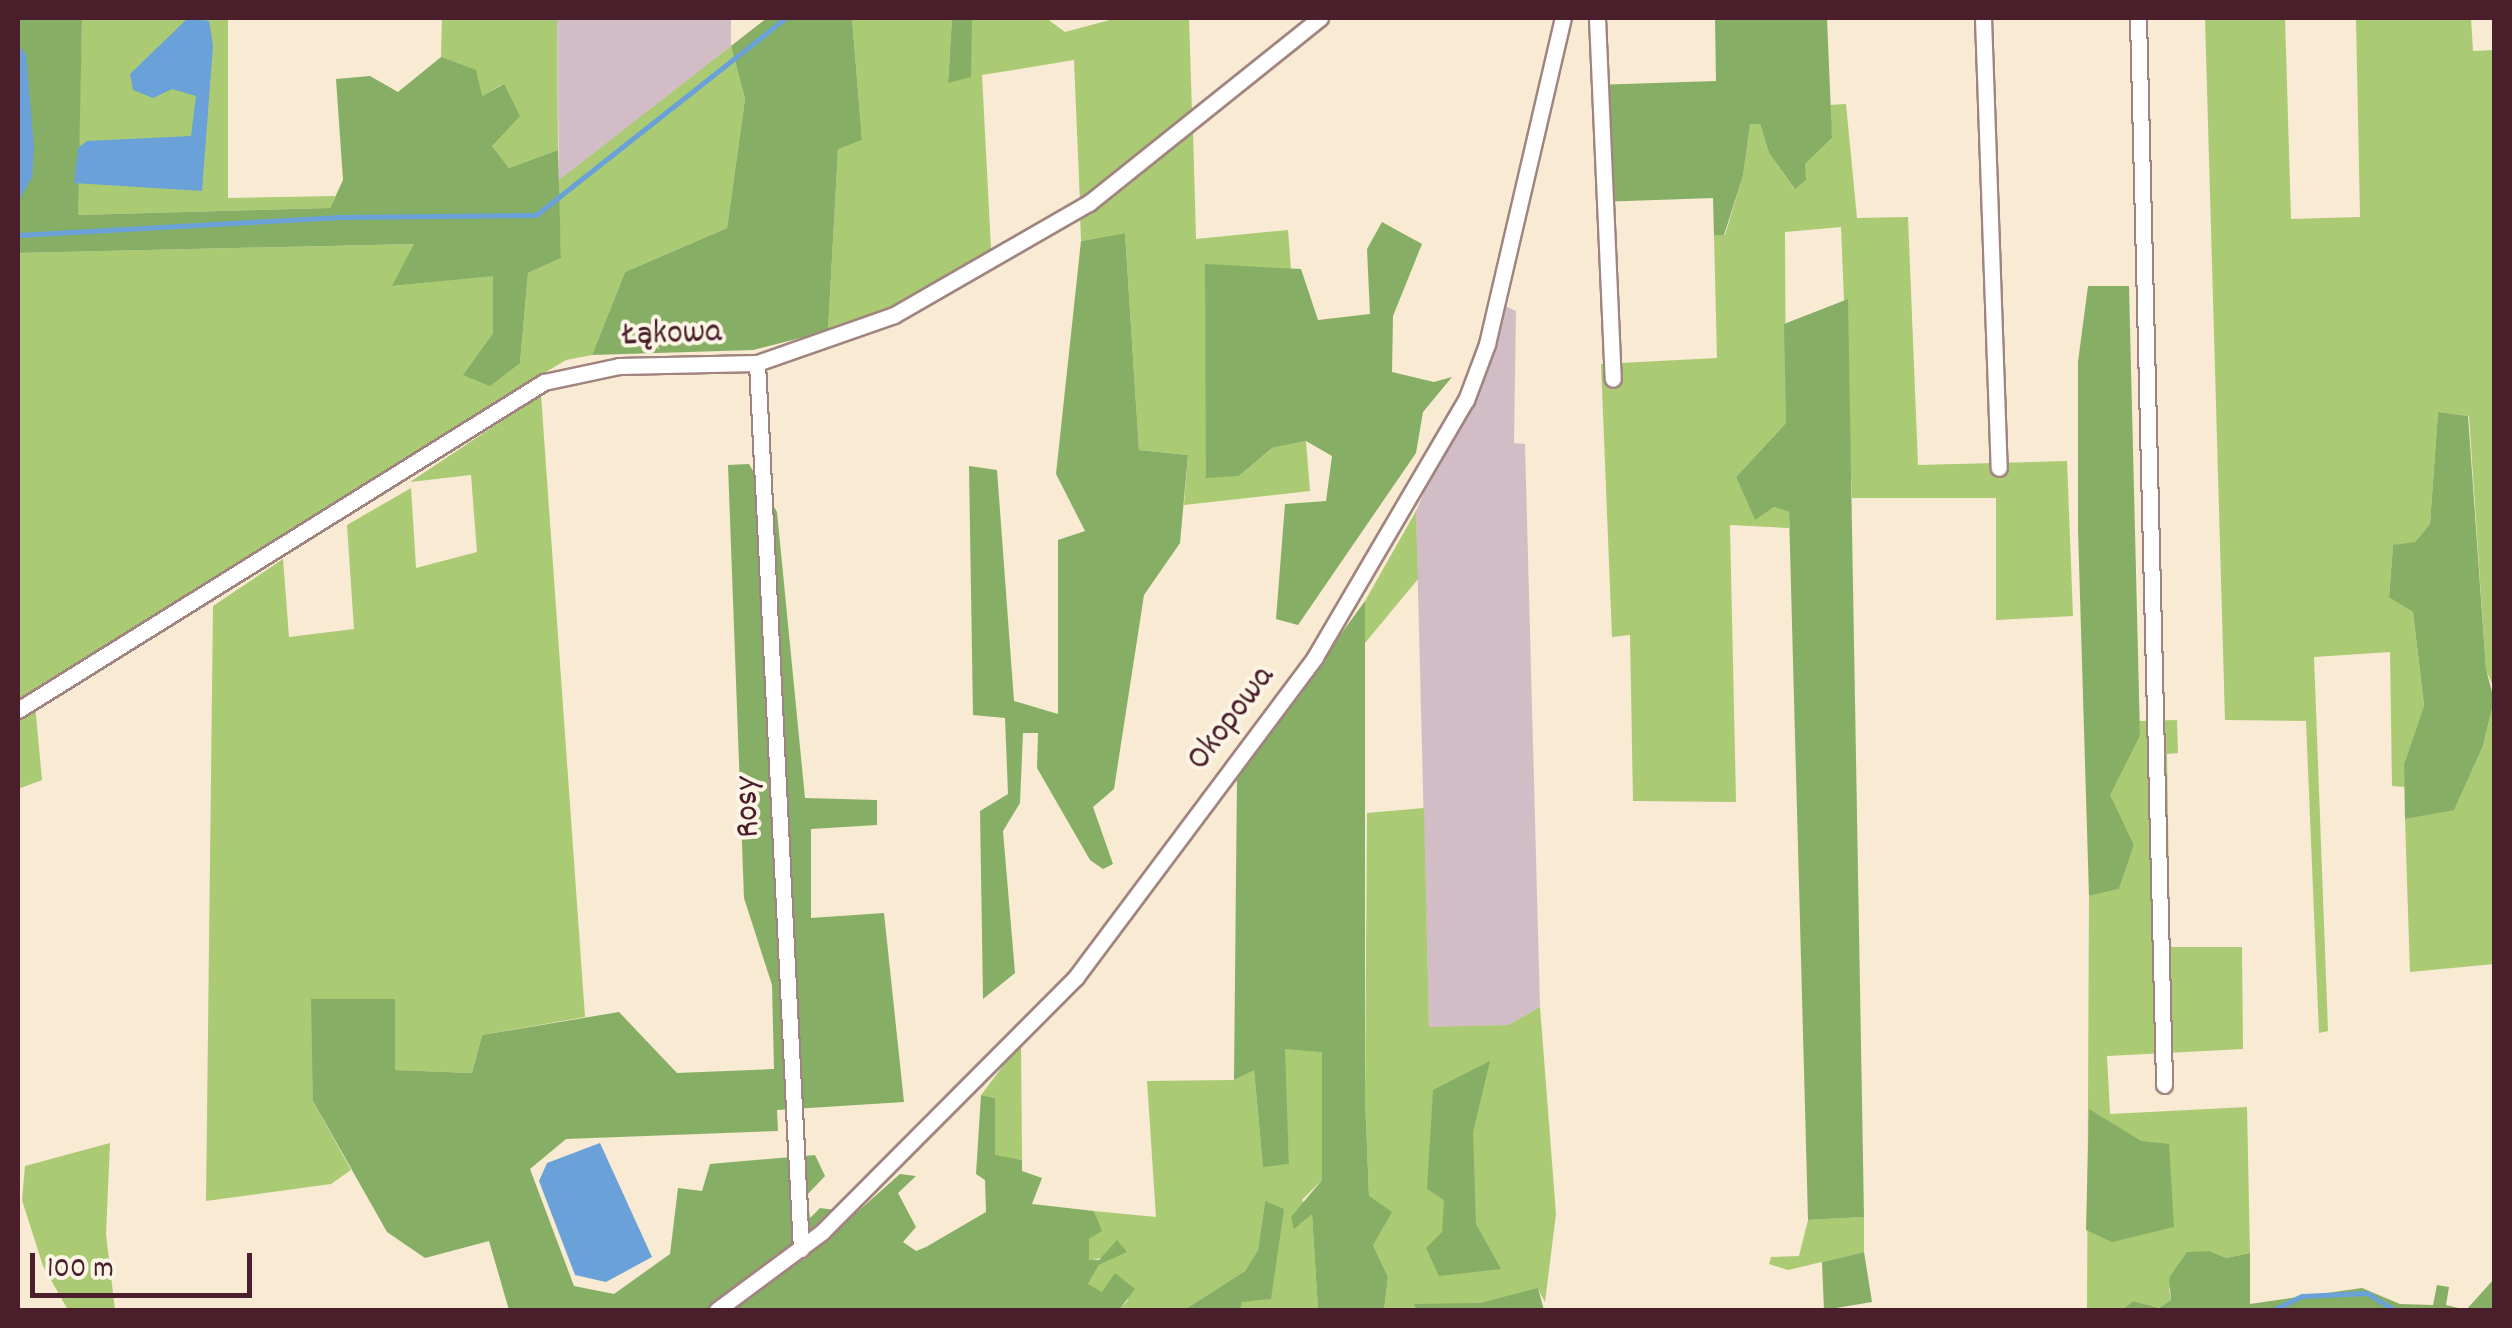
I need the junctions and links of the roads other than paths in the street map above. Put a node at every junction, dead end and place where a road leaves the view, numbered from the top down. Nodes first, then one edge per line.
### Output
1 (1320, 18) edge
2 (1563, 18) edge
3 (1597, 18) edge
4 (1983, 18) edge
5 (2138, 18) edge
6 (757, 363) junction
7 (1613, 380) dead end
8 (1999, 468) dead end
9 (18, 710) edge
10 (2164, 1085) dead end
11 (801, 1250) junction
12 (716, 1310) edge

1 - 6 street, Łąkowa
2 - 11 street, Okopowa
3 - 7 street
4 - 8 street
5 - 10 street
6 - 9 street, Łąkowa
6 - 11 street, Rosy
11 - 12 street, Okopowa

